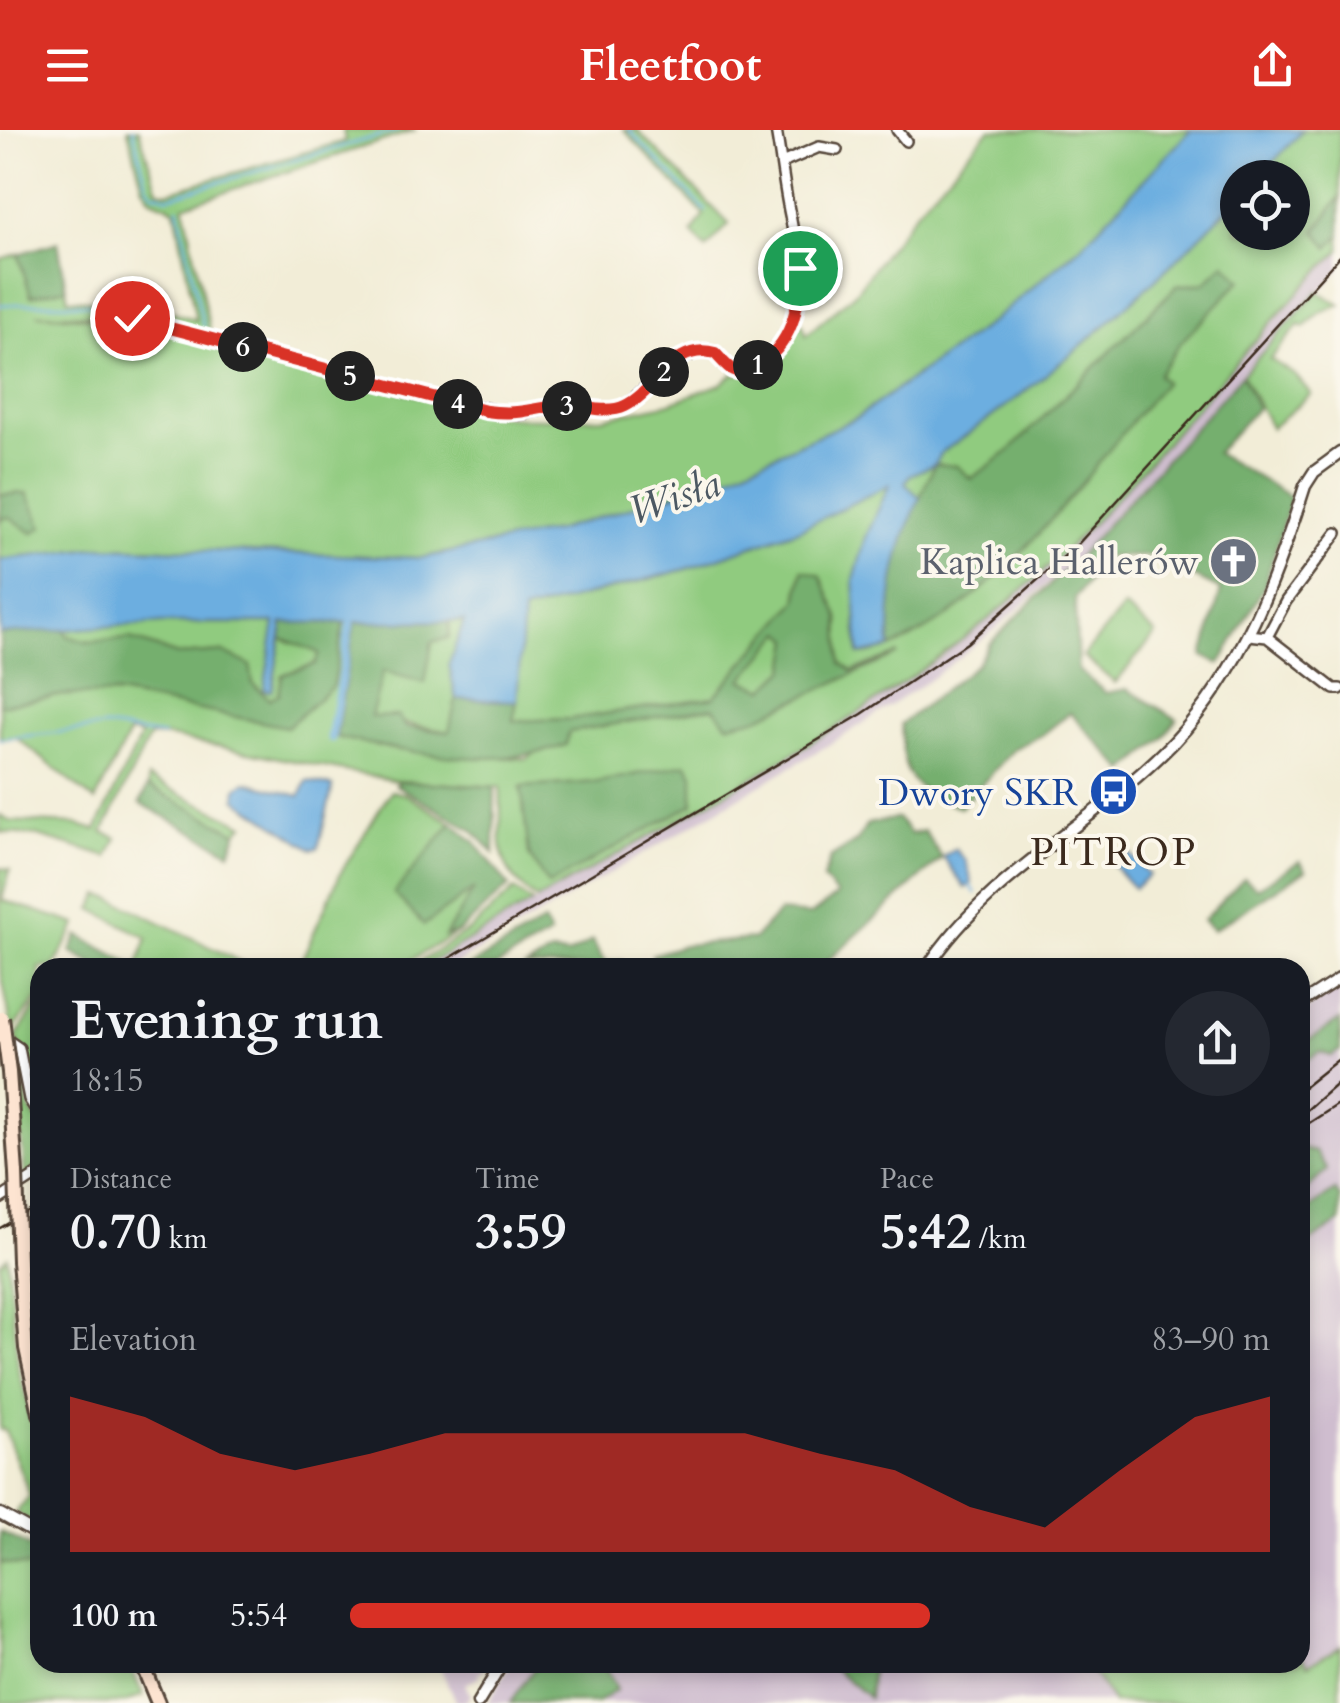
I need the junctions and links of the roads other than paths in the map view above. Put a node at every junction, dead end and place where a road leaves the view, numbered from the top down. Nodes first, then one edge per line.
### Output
1 (776, 130) edge
2 (896, 130) edge
3 (906, 141) dead end
4 (836, 150) dead end
5 (782, 163) junction
6 (132, 318) dead end
7 (1340, 454) edge
8 (1338, 534) dead end
9 (1249, 635) junction
10 (1268, 637) junction
11 (1340, 689) edge
12 (937, 958) edge
13 (1340, 978) edge
14 (1310, 998) edge
15 (1, 1012) edge
16 (0, 1036) edge
17 (30, 1102) edge
18 (30, 1180) edge
19 (0, 1199) edge
20 (30, 1367) edge
21 (0, 1514) edge
22 (30, 1530) edge
23 (146, 1673) edge
24 (496, 1673) edge
25 (158, 1703) edge
26 (478, 1703) edge

1 - 5 street
2 - 3 street
4 - 5 street
5 - 6 street
7 - 9 street
8 - 10 street
9 - 10 street
9 - 12 street
10 - 11 street
13 - 14 street
15 - 20 main road, bridge
16 - 17 street
18 - 19 street
21 - 22 street
23 - 25 main road
24 - 26 street

